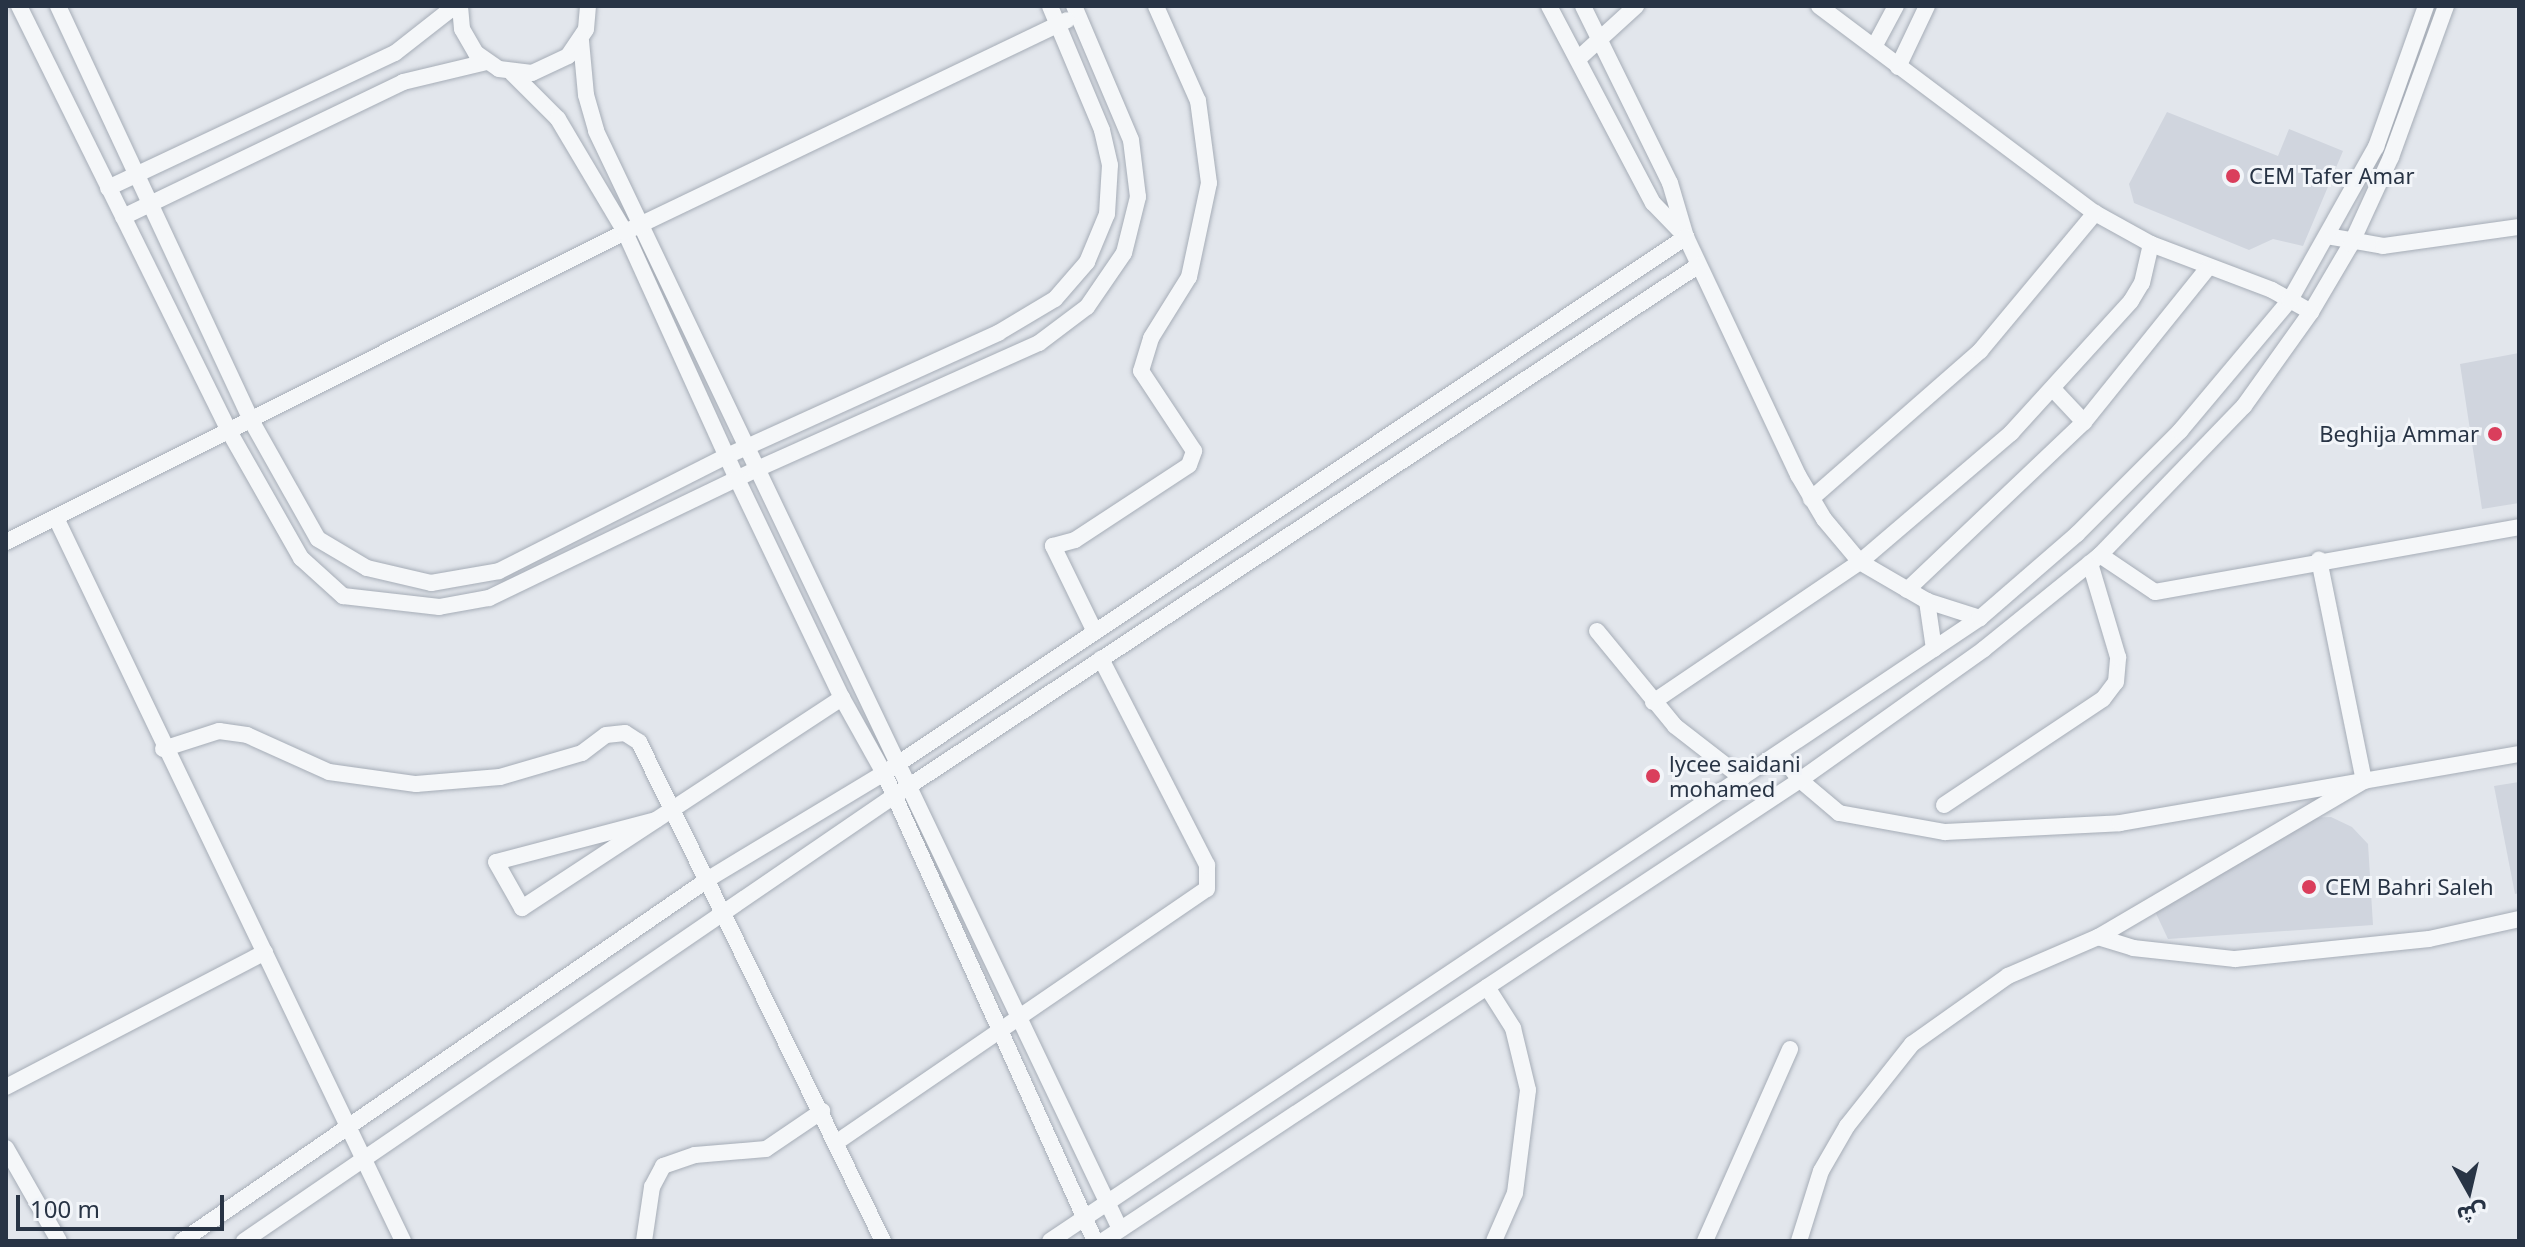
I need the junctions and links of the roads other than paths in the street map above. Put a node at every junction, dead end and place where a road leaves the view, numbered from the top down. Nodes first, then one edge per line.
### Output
1 (19, 6) edge
2 (58, 6) edge
3 (457, 6) edge
4 (1050, 6) edge
5 (1156, 6) edge
6 (1549, 6) edge
7 (1583, 6) edge
8 (1636, 6) edge
9 (1819, 6) edge
10 (1896, 6) edge
11 (1927, 6) edge
12 (2426, 6) edge
13 (2446, 6) edge
14 (592, 10) edge
15 (1076, 10) edge
16 (1058, 24) junction
17 (581, 41) junction
18 (1601, 42) junction
19 (1874, 47) junction
20 (1578, 59) junction
21 (487, 62) junction
22 (1898, 67) junction
23 (512, 73) junction
24 (136, 176) junction
25 (108, 188) junction
26 (149, 203) junction
27 (2095, 213) junction
28 (123, 217) junction
29 (2519, 227) edge
30 (632, 229) junction
31 (2327, 236) junction
32 (1686, 237) junction
33 (2151, 244) junction
34 (2351, 244) junction
35 (1699, 265) junction
36 (2207, 269) junction
37 (2290, 300) junction
38 (2311, 312) junction
39 (2054, 390) junction
40 (252, 422) junction
41 (2084, 422) junction
42 (230, 433) junction
43 (744, 448) junction
44 (727, 456) junction
45 (755, 470) junction
46 (737, 479) junction
47 (1811, 499) junction
48 (56, 518) junction
49 (2519, 527) edge
50 (6, 542) edge
51 (2095, 559) junction
52 (2319, 560) junction
53 (1860, 562) junction
54 (1907, 590) junction
55 (1927, 601) junction
56 (1980, 618) junction
57 (1597, 631) dead end
58 (1095, 632) junction
59 (1934, 649) junction
60 (1101, 659) junction
61 (842, 698) junction
62 (1653, 702) junction
63 (163, 749) junction
64 (1779, 753) junction
65 (2519, 754) edge
66 (898, 763) junction
67 (884, 773) junction
68 (1742, 778) junction
69 (1800, 780) junction
70 (2364, 781) junction
71 (909, 786) junction
72 (894, 796) junction
73 (1944, 805) dead end
74 (673, 809) junction
75 (656, 820) junction
76 (710, 878) junction
77 (725, 912) junction
78 (2519, 919) edge
79 (2098, 937) junction
80 (265, 952) junction
81 (1487, 987) junction
82 (1021, 1021) junction
83 (1001, 1034) junction
84 (1790, 1049) dead end
85 (6, 1087) edge
86 (822, 1111) junction
87 (349, 1129) junction
88 (837, 1142) junction
89 (6, 1148) edge
90 (364, 1161) junction
91 (1105, 1203) junction
92 (1084, 1218) junction
93 (1120, 1229) junction
94 (59, 1241) edge
95 (182, 1241) edge
96 (244, 1241) edge
97 (403, 1241) edge
98 (644, 1241) edge
99 (883, 1241) edge
100 (1050, 1241) edge
101 (1095, 1241) edge
102 (1103, 1241) edge
103 (1494, 1241) edge
104 (1705, 1241) edge
105 (1799, 1241) edge

1 - 25 street
2 - 24 street
3 - 21 street
3 - 24 street
4 - 16 street
5 - 58 street
6 - 20 street
7 - 18 street
8 - 18 street
9 - 19 street
10 - 19 street
11 - 22 street
12 - 31 street
13 - 34 street
14 - 17 street
15 - 16 street
15 - 45 street
16 - 30 street
16 - 43 street
17 - 23 street
17 - 30 street
18 - 20 street
18 - 32 street
19 - 22 street
20 - 32 street
21 - 23 street
21 - 26 street
22 - 27 street
23 - 30 street
24 - 25 street
24 - 26 street
25 - 28 street
26 - 28 street
26 - 40 street
27 - 33 street
27 - 47 street
28 - 42 street
29 - 34 street
30 - 40 street
30 - 43 street
30 - 44 street
31 - 34 street
31 - 37 street
32 - 35 street
32 - 58 street
33 - 36 street
33 - 39 street
34 - 38 street
35 - 47 street
35 - 60 street
36 - 37 street
36 - 41 street
37 - 38 street
37 - 56 street
38 - 51 street
39 - 41 street
39 - 53 street
40 - 42 street
40 - 44 street
41 - 54 street
42 - 46 street
42 - 48 street
43 - 44 street
43 - 45 street
44 - 46 street
45 - 46 street
45 - 66 street
46 - 61 street
47 - 53 street
48 - 50 street
48 - 63 street
49 - 52 street
51 - 52 street
51 - 69 street
51 - 73 street
52 - 70 street
53 - 54 street
53 - 62 street
54 - 55 street
55 - 56 street
55 - 59 street
56 - 59 street
57 - 62 street
58 - 66 street
59 - 64 street
60 - 71 street
60 - 82 street
61 - 67 street
61 - 74 street
62 - 68 street
63 - 74 street
63 - 80 street
64 - 68 street
64 - 69 street
65 - 70 street
66 - 67 street
66 - 71 street
67 - 72 street
67 - 76 street
68 - 91 street
69 - 70 street
69 - 81 street
70 - 79 street
71 - 72 street
71 - 82 street
72 - 77 street
72 - 83 street
74 - 75 street
74 - 76 street
75 - 75 street
76 - 77 street
76 - 87 street
77 - 86 street
77 - 90 street
78 - 79 street
79 - 105 street
80 - 85 street
80 - 87 street
81 - 93 street
81 - 103 street
82 - 83 street
82 - 91 street
83 - 88 street
83 - 92 street
84 - 104 street
86 - 88 street
86 - 98 street
87 - 90 street
87 - 95 street
88 - 99 street
89 - 94 street
90 - 96 street
90 - 97 street
91 - 92 street
91 - 93 street
92 - 100 street
92 - 101 street
93 - 102 street

